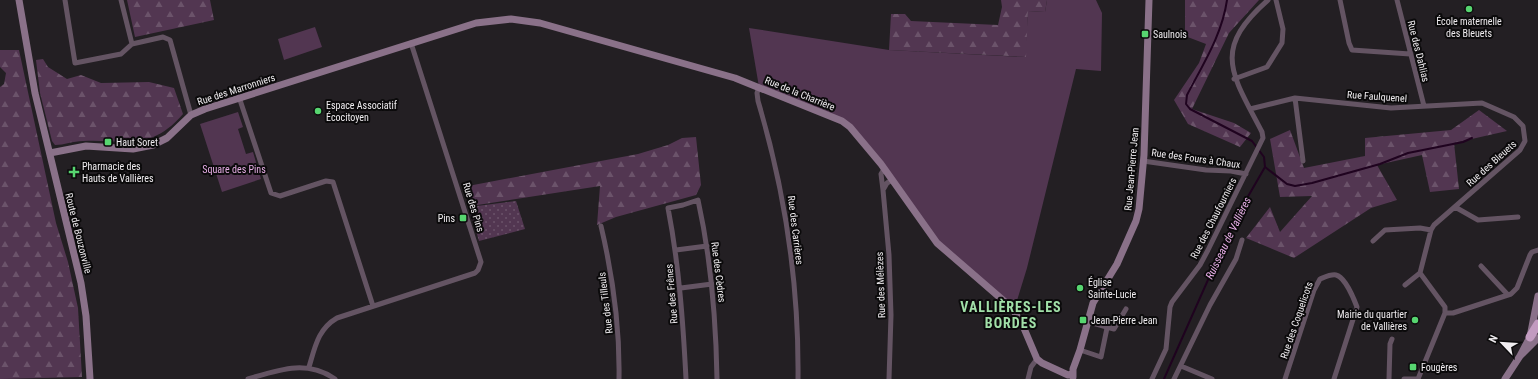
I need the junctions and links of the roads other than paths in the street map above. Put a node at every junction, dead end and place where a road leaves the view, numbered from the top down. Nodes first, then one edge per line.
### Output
1 (19, 0) edge
2 (64, 0) edge
3 (121, 0) edge
4 (1149, 0) edge
5 (1268, 0) edge
6 (1276, 0) edge
7 (1340, 0) edge
8 (1398, 0) edge
9 (411, 42) junction
10 (132, 44) junction
11 (1410, 54) junction
12 (1234, 79) junction
13 (759, 87) junction
14 (239, 97) junction
15 (1295, 98) junction
16 (1482, 103) joint
17 (1424, 106) junction
18 (1250, 109) junction
19 (192, 115) junction
20 (50, 153) junction
21 (1143, 161) junction
22 (1303, 161) dead end
23 (884, 169) junction
24 (1246, 174) junction
25 (892, 180) junction
26 (882, 190) junction
27 (1455, 207) junction
28 (668, 208) joint
29 (1518, 217) dead end
30 (601, 226) dead end
31 (1431, 230) junction
32 (1242, 240) dead end
33 (1373, 241) dead end
34 (707, 246) junction
35 (676, 250) junction
36 (1538, 250) edge
37 (1481, 266) dead end
38 (1420, 273) junction
39 (712, 284) junction
40 (1405, 286) dead end
41 (680, 288) junction
42 (1508, 295) junction
43 (1538, 296) edge
44 (373, 306) junction
45 (1126, 308) dead end
46 (1445, 313) junction
47 (1088, 322) junction
48 (1538, 324) edge
49 (1107, 328) junction
50 (1534, 337) edge
51 (1392, 339) dead end
52 (1080, 350) junction
53 (1036, 359) junction
54 (1181, 366) junction
55 (308, 367) junction
56 (1073, 377) edge
57 (90, 379) edge
58 (248, 379) edge
59 (335, 379) edge
60 (619, 379) edge
61 (686, 379) edge
62 (717, 379) edge
63 (798, 379) edge
64 (889, 379) edge
65 (1028, 379) edge
66 (1152, 379) edge
67 (1174, 379) edge
68 (1212, 379) edge
69 (1285, 379) edge
70 (1334, 379) edge
71 (1389, 379) edge
72 (1404, 379) edge
73 (1418, 379) edge
74 (1505, 379) edge

1 - 20 street, Route de Bouzonville
2 - 10 street
3 - 10 street
4 - 21 street, Rue Jean-Pierre Jean
5 - 12 street
6 - 12 street
7 - 11 street
8 - 11 street, Rue des Dahlias
9 - 13 street, Rue de la Charrière
9 - 14 street, Rue des Marronniers
9 - 44 street, Rue des Pins
10 - 19 street
11 - 17 street, Rue des Dahlias
12 - 18 street, Rue des Chaufourniers
13 - 23 street, Rue de la Charrière
13 - 63 street, Rue des Carrières
14 - 19 street, Rue des Marronniers
14 - 44 street
15 - 17 street, Rue Faulquenel
15 - 18 street, Rue Faulquenel
15 - 22 street
16 - 17 street, Rue Faulquenel
16 - 27 street, Rue des Bleuets
18 - 24 street, Rue des Chaufourniers
19 - 20 street, Rue des Marronniers
20 - 57 street, Route de Bouzonville
21 - 24 street, Rue des Fours à Chaux
21 - 47 street, Rue Jean-Pierre Jean
23 - 25 street, Rue de la Charrière
23 - 26 street, Rue des Mélèzes
24 - 66 street, Rue des Chaufourniers
25 - 26 street
25 - 53 street, Rue de la Charrière
26 - 64 street, Rue des Mélèzes
27 - 29 street
27 - 31 street, Rue des Bleuets
28 - 34 street, Rue des Cèdres
28 - 35 street, Rue des Frênes
30 - 60 street, Rue des Tilleuls
31 - 33 street
31 - 38 street
32 - 54 street
34 - 35 street
34 - 39 street, Rue des Cèdres
35 - 41 street, Rue des Frênes
36 - 42 street
37 - 42 street
38 - 40 street
38 - 46 street
39 - 41 street
39 - 62 street, Rue des Cèdres
41 - 61 street, Rue des Frênes
42 - 46 street
43 - 50 street
44 - 55 street, Rue des Pins
45 - 49 street
46 - 73 street
47 - 49 street
47 - 52 street, Rue Jean-Pierre Jean
48 - 50 highway
49 - 52 street
50 - 74 street
51 - 71 street
52 - 56 street, Rue Jean-Pierre Jean
53 - 56 street
53 - 65 street
54 - 67 street
54 - 68 street
55 - 58 street
55 - 59 street
69 - 70 street, Rue des Coquelicots
72 - 73 street

